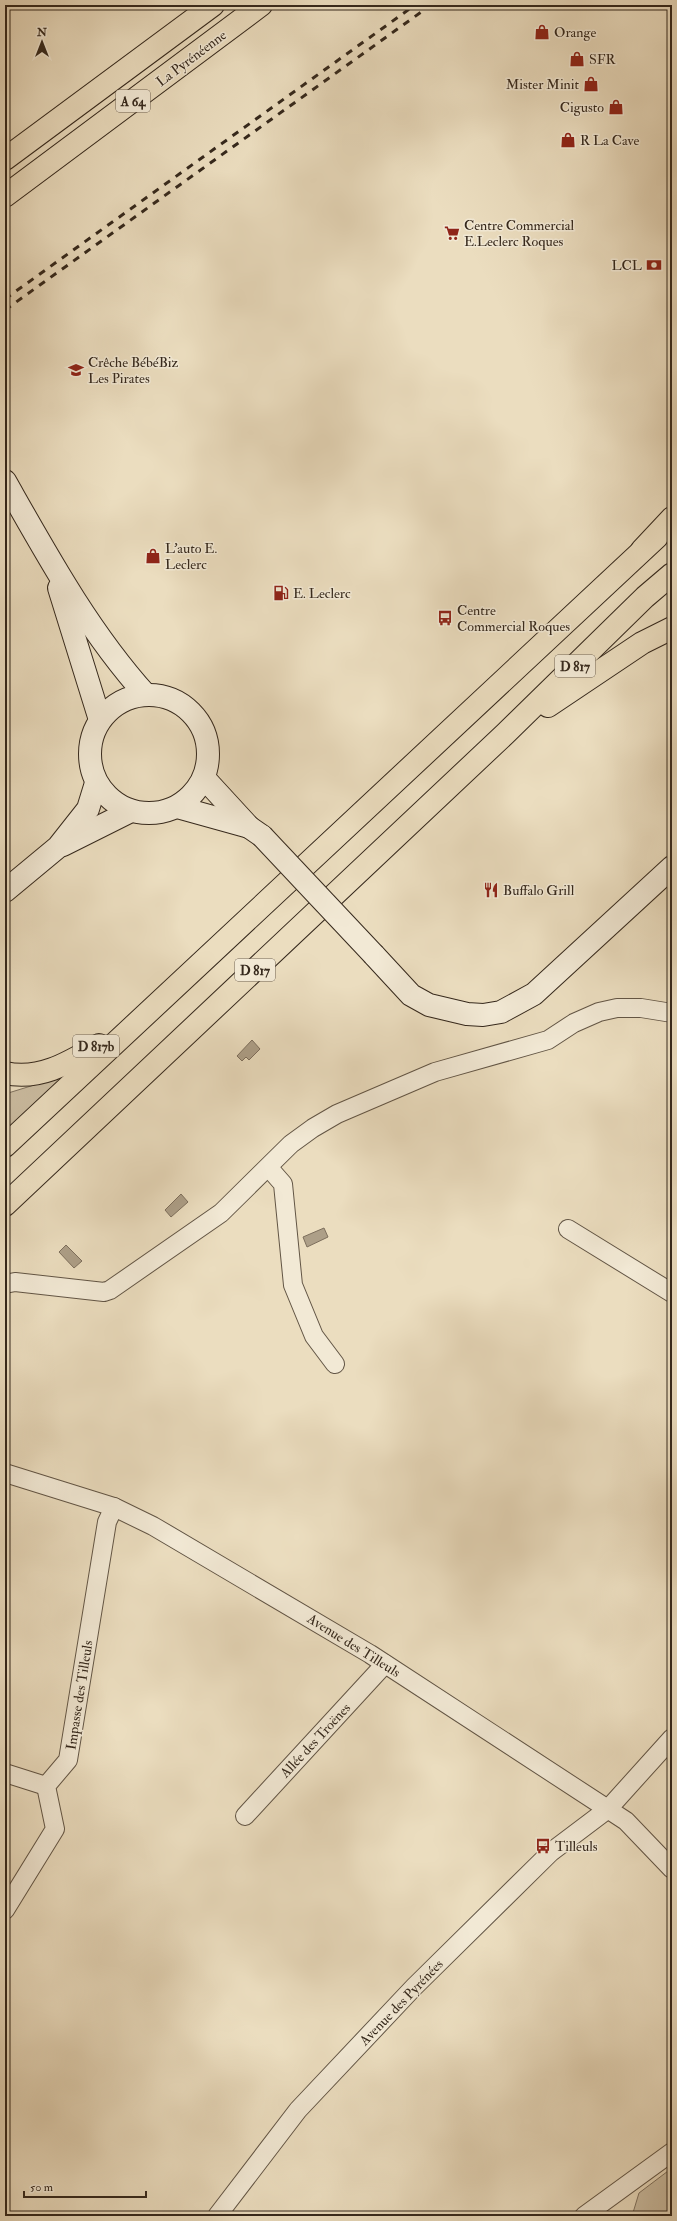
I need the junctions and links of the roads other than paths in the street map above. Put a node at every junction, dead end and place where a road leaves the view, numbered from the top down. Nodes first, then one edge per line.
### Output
1 (213, 5) edge
2 (261, 5) edge
3 (5, 159) edge
4 (5, 196) edge
5 (5, 482) edge
6 (672, 518) edge
7 (672, 522) edge
8 (642, 550) junction
9 (50, 560) junction
10 (672, 574) edge
11 (672, 628) edge
12 (146, 695) junction
13 (100, 720) junction
14 (504, 734) junction
15 (204, 778) junction
16 (96, 783) junction
17 (177, 807) junction
18 (131, 811) junction
19 (255, 831) junction
20 (58, 847) junction
21 (672, 867) edge
22 (5, 891) edge
23 (174, 986) junction
24 (672, 1013) edge
25 (5, 1073) edge
26 (5, 1146) edge
27 (269, 1168) junction
28 (5, 1205) edge
29 (568, 1229) dead end
30 (5, 1284) edge
31 (672, 1293) edge
32 (335, 1364) dead end
33 (5, 1473) edge
34 (114, 1508) junction
35 (385, 1664) junction
36 (672, 1738) edge
37 (5, 1773) edge
38 (46, 1786) junction
39 (608, 1809) junction
40 (245, 1816) dead end
41 (672, 1869) edge
42 (5, 1910) edge
43 (672, 2152) edge
44 (217, 2216) edge
45 (584, 2216) edge

1 - 3 main road, La Pyrénéenne / A 64
2 - 4 main road, La Pyrénéenne / A 64
5 - 9 street
6 - 8 main road
7 - 8 main road, D 817
8 - 23 main road, D 817
9 - 12 street
9 - 13 street
10 - 14 main road, D 817
11 - 14 main road
12 - 13 street
12 - 15 street
13 - 16 street
14 - 28 main road, D 817
15 - 17 street
15 - 19 street
16 - 18 street
16 - 20 street
17 - 18 street
17 - 19 street
18 - 20 street
19 - 21 street, bridge
20 - 22 street
23 - 25 main road, D 817b
23 - 26 main road, D 817
24 - 27 street
27 - 30 street
27 - 32 street
29 - 31 street
33 - 34 street, Avenue des Tilleuls
34 - 35 street, Avenue des Tilleuls
34 - 38 street, Impasse des Tilleuls
35 - 39 street, Avenue des Tilleuls
35 - 40 street, Allée des Troënes
36 - 39 street, Avenue des Pyrénées
37 - 38 street
38 - 42 street
39 - 41 street, Avenue des Tilleuls
39 - 44 street, Avenue des Pyrénées
43 - 45 street

